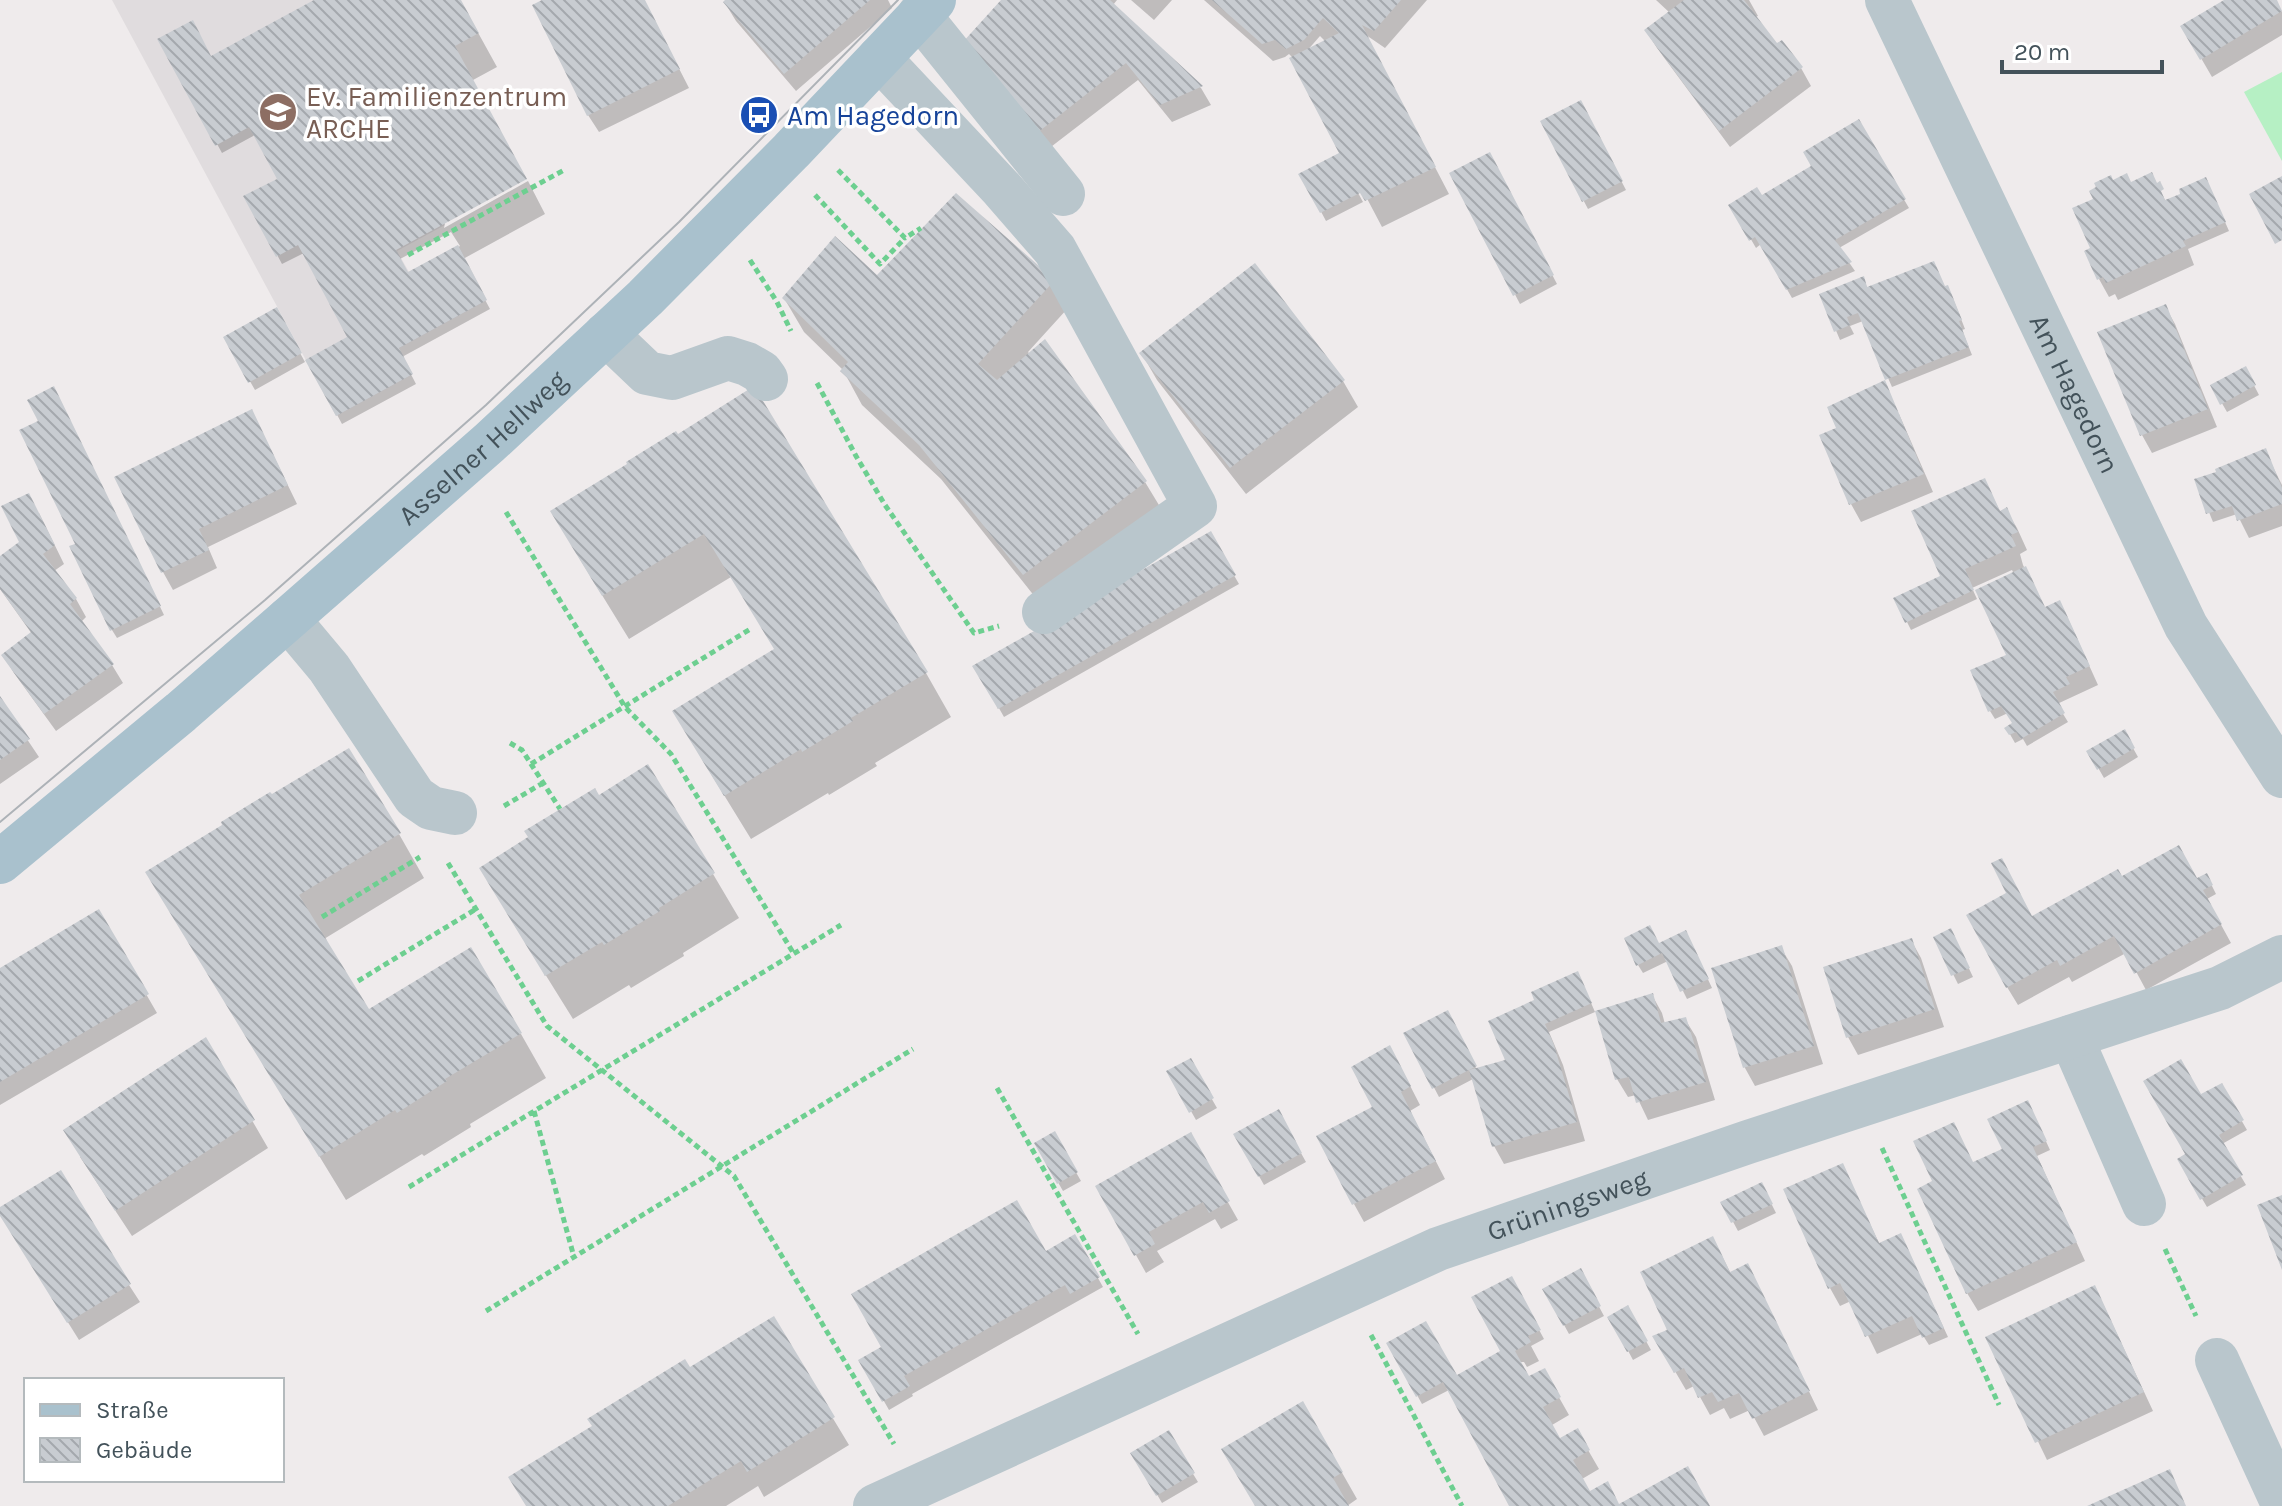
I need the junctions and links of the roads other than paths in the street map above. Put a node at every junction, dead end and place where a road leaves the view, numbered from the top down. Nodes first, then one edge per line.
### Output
1 (1887, 0) edge
2 (926, 8) edge
3 (879, 58) junction
4 (1063, 194) dead end
5 (606, 334) junction
6 (766, 379) dead end
7 (1044, 612) road end
8 (288, 619) junction
9 (2282, 776) edge
10 (455, 813) dead end
11 (0, 862) edge
12 (2282, 957) edge
13 (2071, 1037) junction
14 (2144, 1204) road end
15 (2217, 1360) road end
16 (2282, 1502) edge
17 (875, 1506) edge

1 - 9 street, Am Hagedorn
2 - 3 main road, Asselner Hellweg
2 - 4 street
3 - 5 main road, Asselner Hellweg
3 - 7 street
5 - 6 street
5 - 8 main road, Asselner Hellweg
8 - 10 street
8 - 11 main road, Asselner Hellweg
12 - 13 street, Grüningsweg
13 - 14 street
13 - 17 street, Grüningsweg
15 - 16 street

